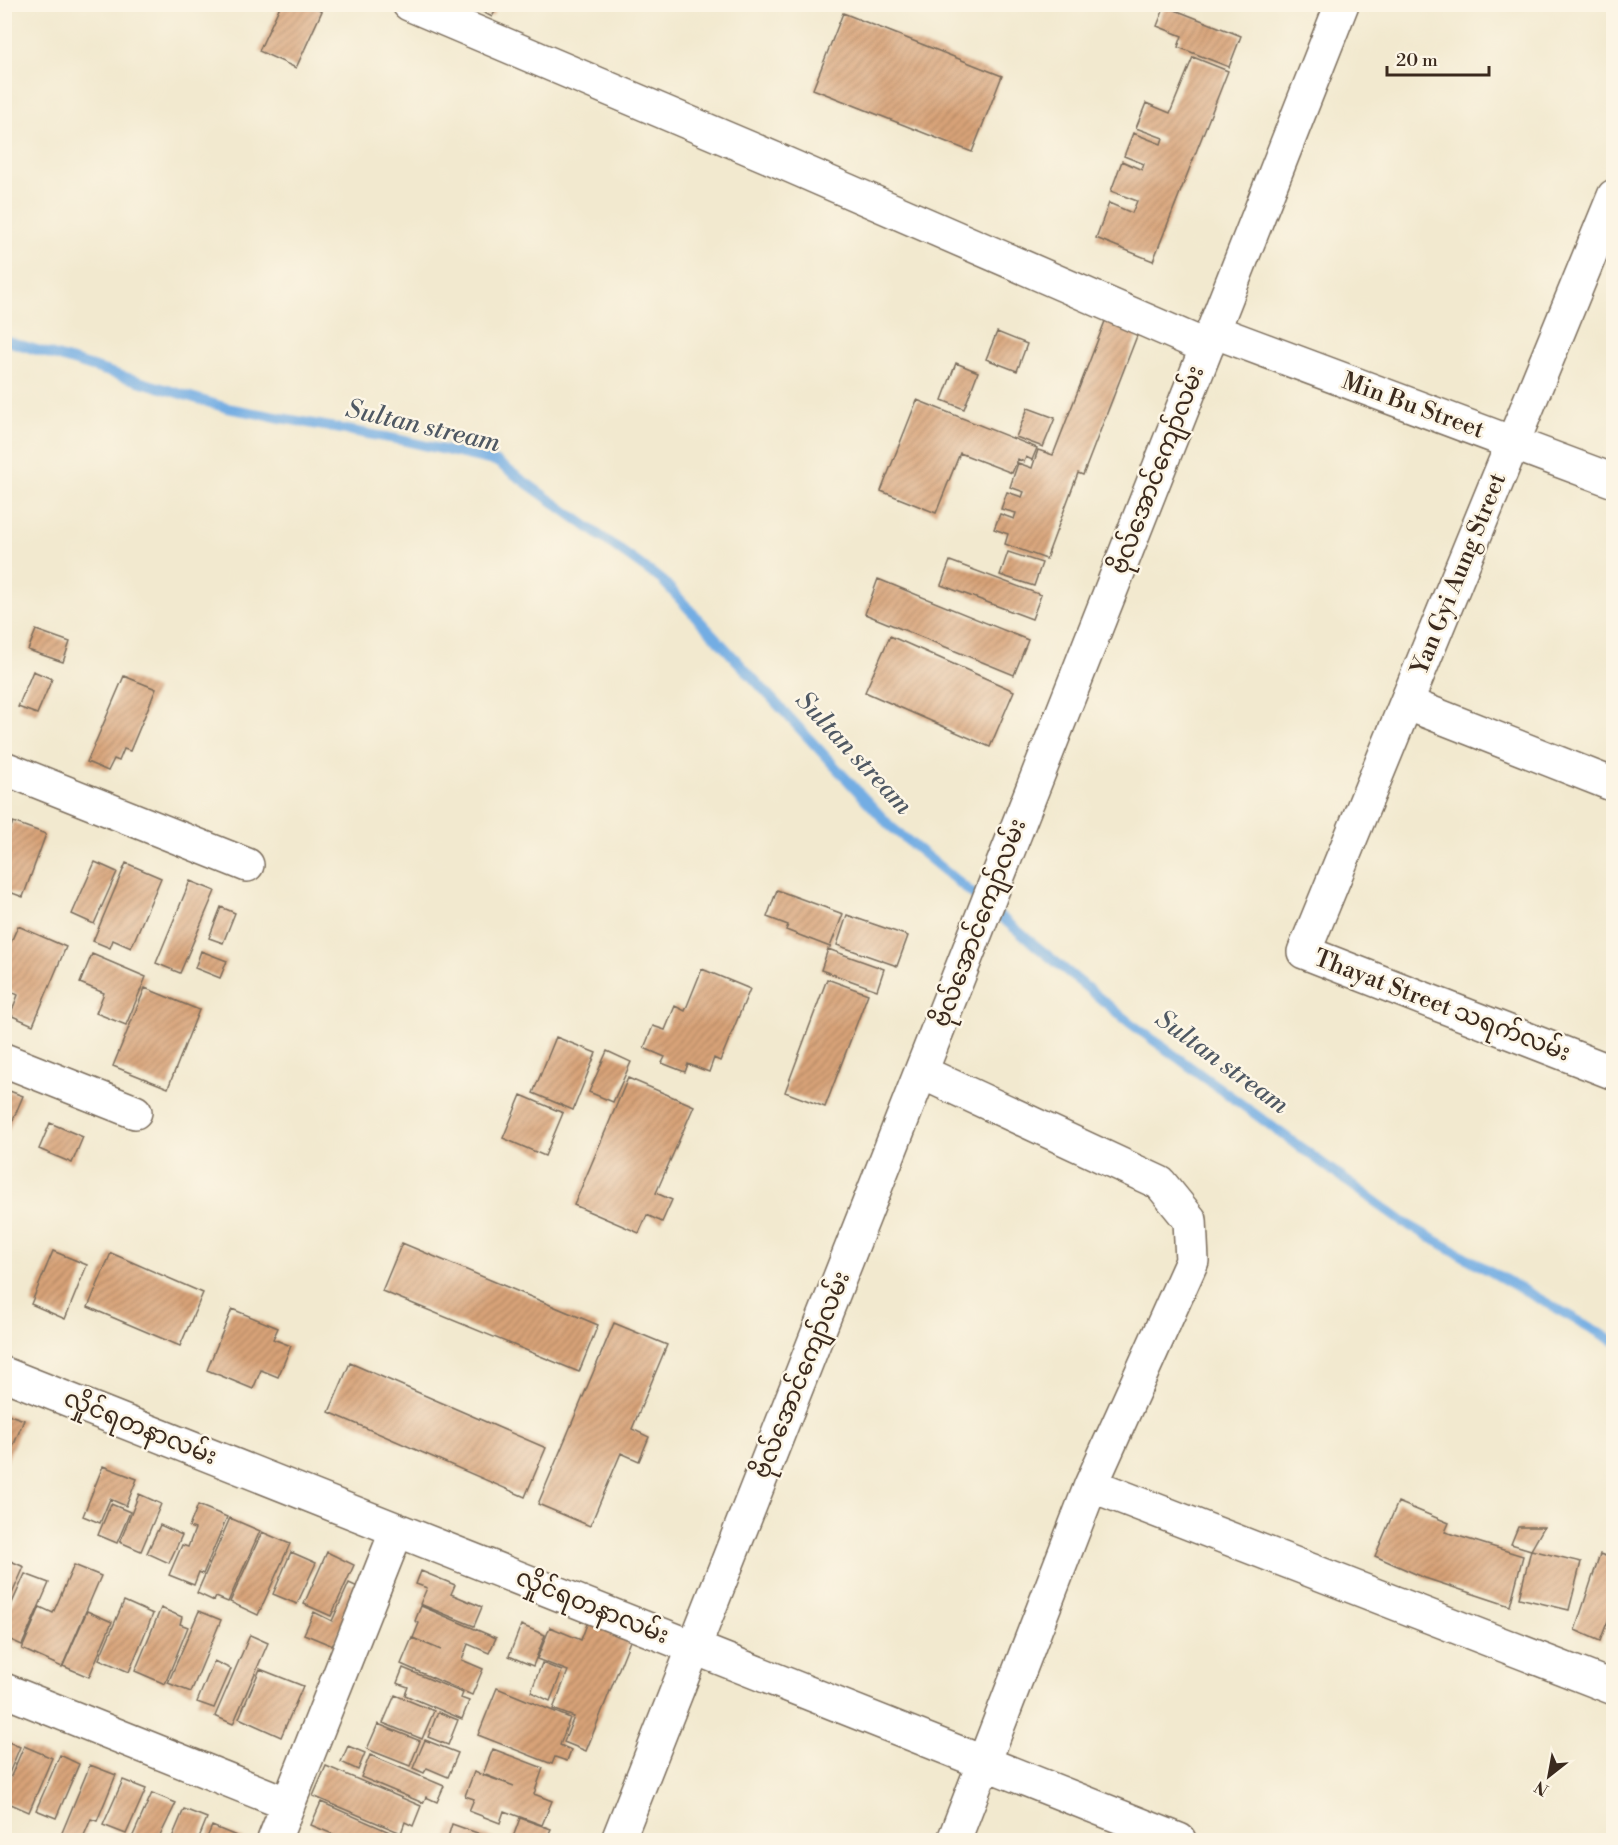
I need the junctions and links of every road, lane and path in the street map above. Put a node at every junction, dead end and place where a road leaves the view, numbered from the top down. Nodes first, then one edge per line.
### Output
1 (409, 4) edge
2 (1342, 4) edge
3 (1613, 196) edge
4 (1210, 339) junction
5 (1512, 443) junction
6 (1614, 481) edge
7 (1406, 703) junction
8 (4, 768) edge
9 (1614, 784) edge
10 (247, 865) dead end
11 (1304, 952) joint
12 (4, 1060) edge
13 (921, 1072) junction
14 (1614, 1073) edge
15 (135, 1112) dead end
16 (4, 1374) edge
17 (1091, 1485) junction
18 (397, 1530) junction
19 (694, 1648) junction
20 (1614, 1689) edge
21 (4, 1690) edge
22 (984, 1763) junction
23 (288, 1804) junction
24 (274, 1840) edge
25 (618, 1840) edge
26 (954, 1840) edge
27 (1179, 1840) edge

1 - 4 street, Min Bu Street
2 - 4 street, ဗိုလ်အောင်ကျော်လမ်း
3 - 5 street, Yan Gyi Aung Street
4 - 5 street, Min Bu Street
4 - 13 street, ဗိုလ်အောင်ကျော်လမ်း
5 - 6 street, Min Bu Street
5 - 7 street, Yan Gyi Aung Street
7 - 9 street
7 - 11 street, Yan Gyi Aung Street
8 - 10 street
11 - 14 street, Thayat Street သရက်လမ်း
12 - 15 street
13 - 17 street
13 - 19 street, ဗိုလ်အောင်ကျော်လမ်း
16 - 18 street, လှိုင်ရတနာလမ်း
17 - 20 street
17 - 22 street
18 - 19 street, လှိုင်ရတနာလမ်း
18 - 23 street
19 - 22 street, လှိုင်ရတနာလမ်း
19 - 25 street, ဗိုလ်အောင်ကျော်လမ်း
21 - 23 street
22 - 26 street
22 - 27 street, လှိုင်ရတနာလမ်း
23 - 24 street

